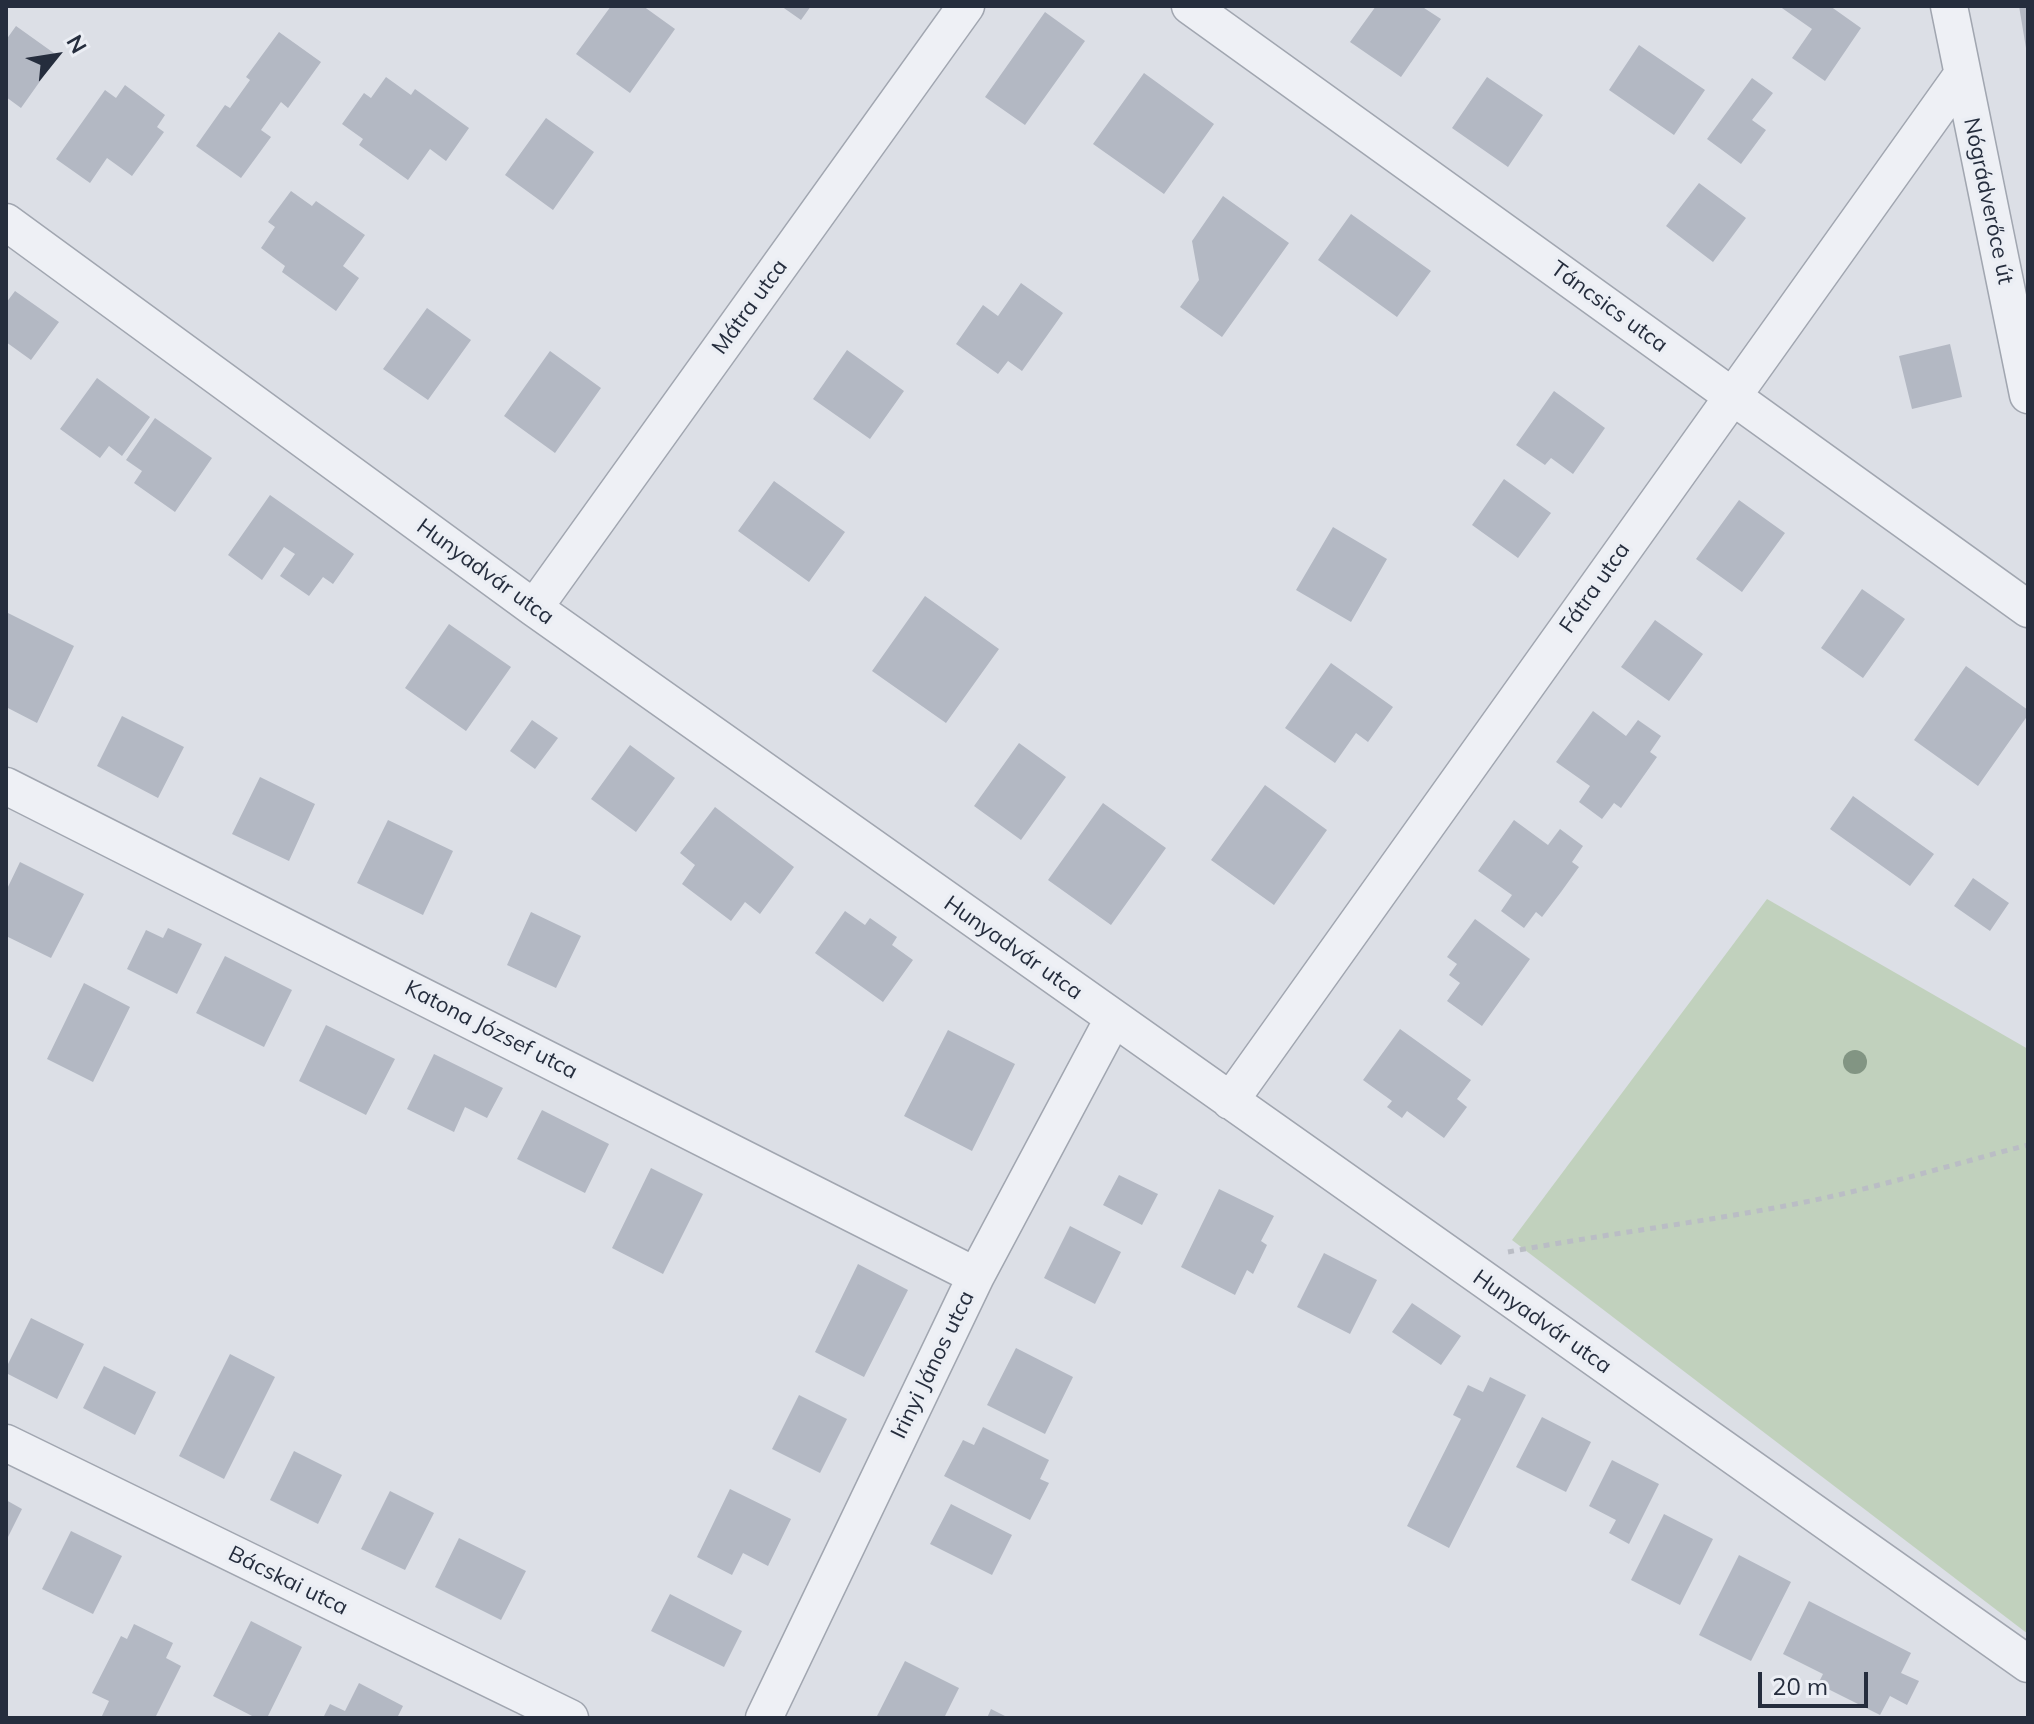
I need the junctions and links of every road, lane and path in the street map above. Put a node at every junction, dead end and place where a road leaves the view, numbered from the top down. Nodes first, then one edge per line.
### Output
1 (966, 6) edge
2 (1190, 6) edge
3 (1949, 6) edge
4 (1962, 75) junction
5 (6, 222) edge
6 (1732, 395) junction
7 (2028, 395) edge
8 (534, 608) junction
9 (2028, 609) edge
10 (6, 786) edge
11 (1113, 1019) junction
12 (1230, 1101) junction
13 (2028, 1145) edge
14 (1463, 1267) junction
15 (976, 1276) junction
16 (6, 1443) edge
17 (2028, 1664) edge
18 (570, 1718) edge
19 (764, 1718) edge

1 - 8 street, Mátra utca
2 - 6 street, Táncsics utca
3 - 4 street, Nógrádverőce út
4 - 6 street, Fátra utca
4 - 7 street, Nógrádverőce út
5 - 8 street, Hunyadvár utca
6 - 9 street, Táncsics utca
6 - 12 street, Fátra utca
8 - 11 street, Hunyadvár utca
10 - 15 street, Katona József utca
11 - 12 street, Hunyadvár utca
11 - 15 street, Irinyi János utca
12 - 14 street, Hunyadvár utca
13 - 14 path
14 - 17 street, Hunyadvár utca
15 - 19 street, Irinyi János utca
16 - 18 street, Bácskai utca

